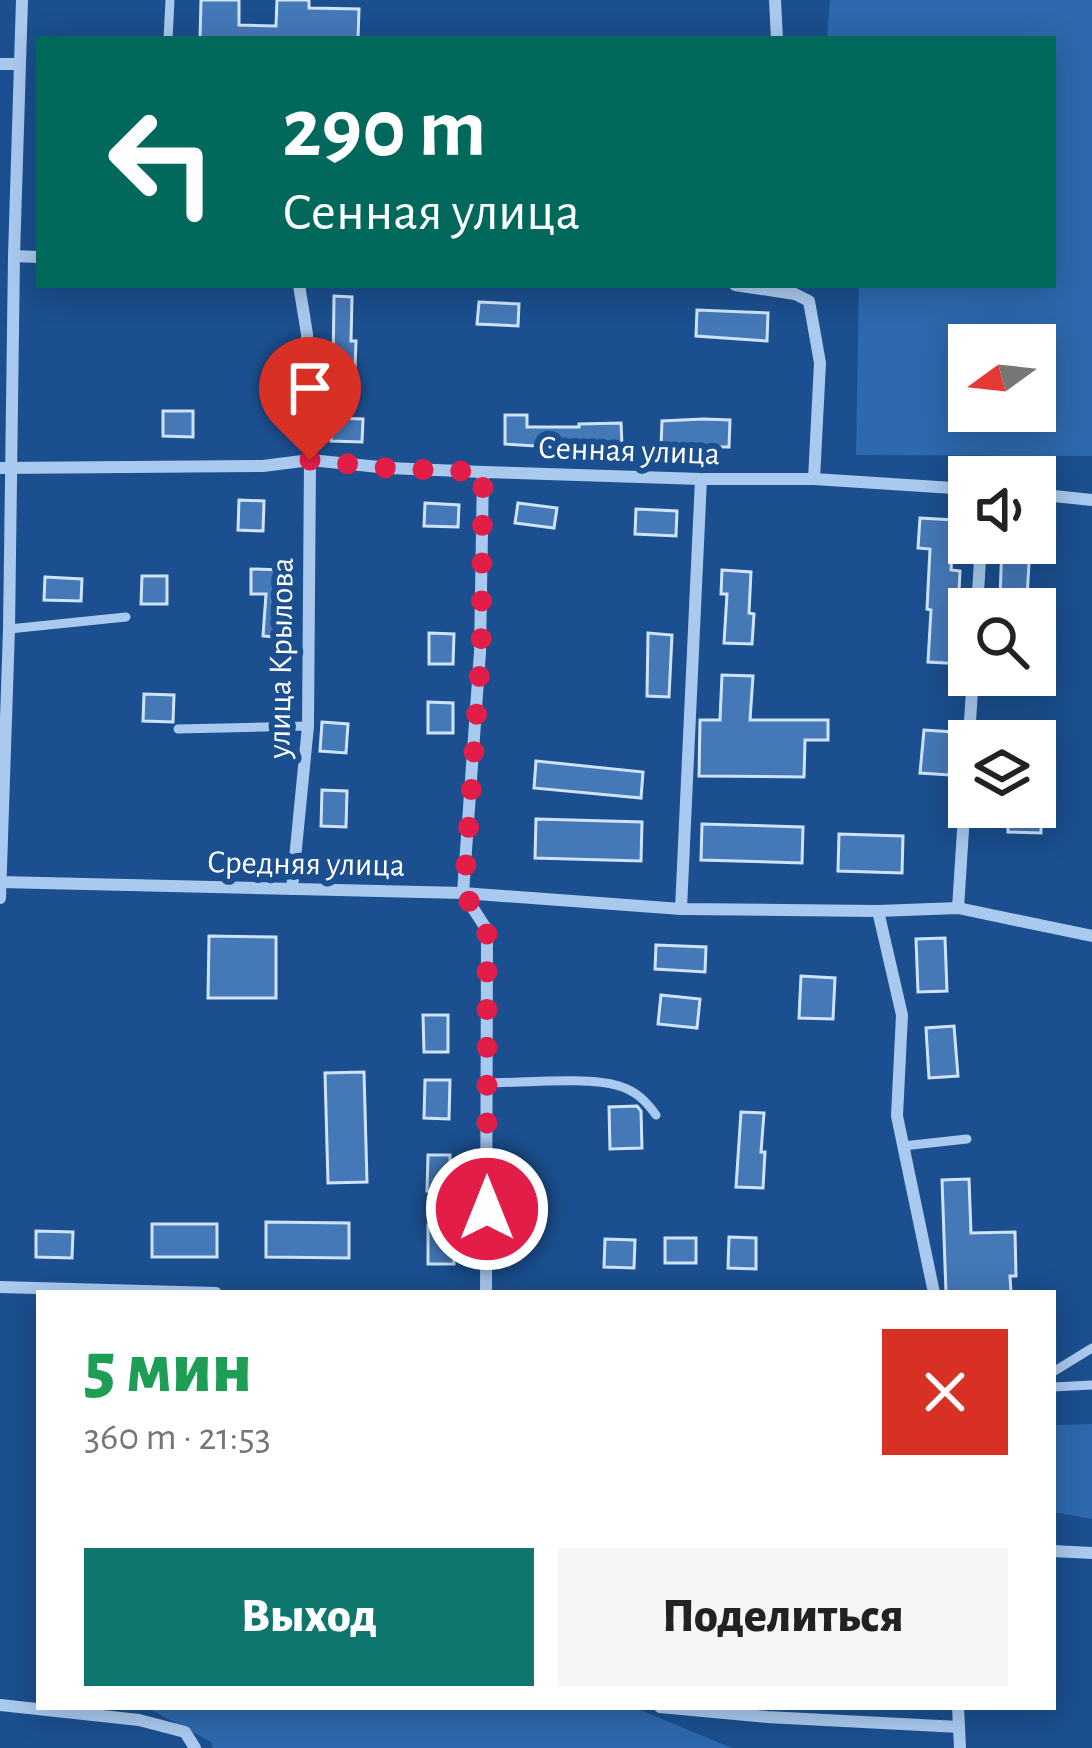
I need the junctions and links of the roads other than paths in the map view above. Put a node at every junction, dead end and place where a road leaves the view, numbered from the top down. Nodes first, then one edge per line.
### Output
1 (22, 0) edge
2 (170, 0) edge
3 (775, 0) edge
4 (168, 36) edge
5 (777, 36) edge
6 (0, 64) edge
7 (20, 64) junction
8 (14, 256) junction
9 (36, 257) edge
10 (299, 288) edge
11 (794, 289) edge
12 (310, 460) junction
13 (5, 468) edge
14 (483, 472) junction
15 (701, 479) junction
16 (814, 479) junction
17 (948, 488) edge
18 (1056, 496) edge
19 (1092, 500) edge
20 (126, 617) dead end
21 (9, 629) junction
22 (972, 696) edge
23 (308, 726) junction
24 (178, 729) dead end
25 (0, 882) edge
26 (292, 889) junction
27 (464, 893) junction
28 (0, 898) edge
29 (958, 908) junction
30 (681, 909) junction
31 (878, 911) junction
32 (1092, 936) edge
33 (487, 1083) junction
34 (656, 1114) dead end
35 (967, 1139) dead end
36 (904, 1145) junction
37 (0, 1287) edge
38 (108, 1290) edge
39 (487, 1290) edge
40 (933, 1290) edge
41 (1092, 1348) edge
42 (1056, 1370) edge
43 (1092, 1385) edge
44 (1056, 1387) edge
45 (1056, 1551) edge
46 (1092, 1553) edge
47 (0, 1705) edge
48 (36, 1709) edge
49 (46, 1710) edge
50 (725, 1710) edge
51 (958, 1710) edge
52 (767, 1712) edge
53 (959, 1726) junction
54 (195, 1748) edge
55 (959, 1748) edge

1 - 7 street
2 - 4 lane
3 - 5 street
6 - 7 street
7 - 8 street
8 - 9 street
8 - 13 street
10 - 12 street, улица Крылова
11 - 16 street
12 - 13 street, Сенная улица
12 - 14 street, Сенная улица
12 - 23 street, улица Крылова
13 - 21 street
14 - 15 street, Сенная улица
14 - 27 street
15 - 16 street, Сенная улица
15 - 30 street
16 - 17 street, Сенная улица
18 - 19 street
20 - 21 lane
21 - 25 street
22 - 29 street
23 - 24 lane
23 - 26 street, улица Крылова
25 - 26 street, Средняя улица
25 - 28 street
26 - 27 street, Средняя улица
27 - 30 street, Средняя улица
27 - 33 street
29 - 31 street, Средняя улица
29 - 32 street, Средняя улица
30 - 31 street, Средняя улица
31 - 36 street
33 - 34 lane
33 - 39 street
35 - 36 lane
36 - 40 street
37 - 38 street
41 - 42 lane
43 - 44 lane
45 - 46 street
47 - 48 street
49 - 54 street
50 - 52 street
51 - 53 street
52 - 53 street
53 - 55 street

